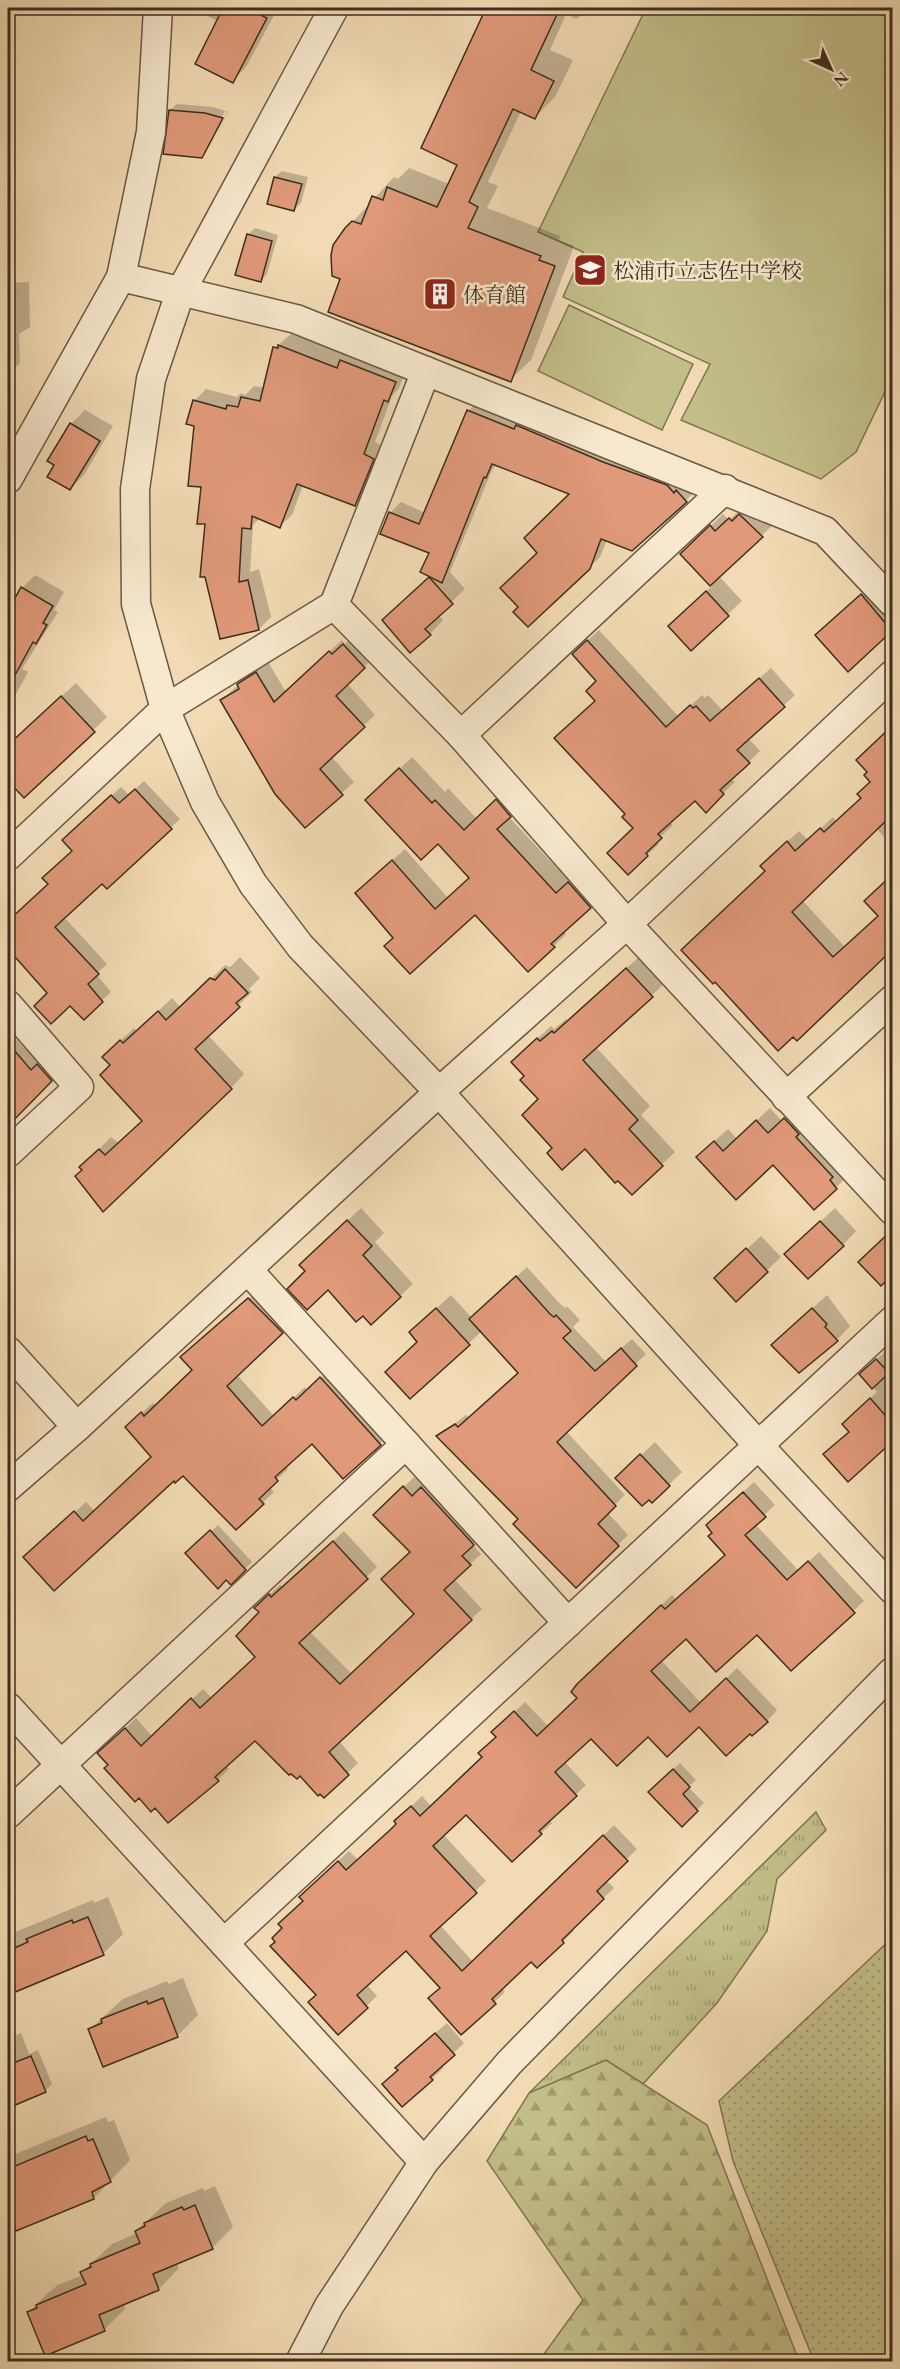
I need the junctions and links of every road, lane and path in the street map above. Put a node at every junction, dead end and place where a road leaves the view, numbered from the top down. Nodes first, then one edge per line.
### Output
1 (158, 8) edge
2 (334, 8) edge
3 (121, 276) junction
4 (180, 292) junction
5 (426, 371) junction
6 (8, 479) edge
7 (725, 489) junction
8 (892, 602) edge
9 (334, 605) junction
10 (892, 675) edge
11 (165, 709) junction
12 (461, 735) junction
13 (8, 856) edge
14 (627, 924) junction
15 (892, 1000) edge
16 (8, 1005) edge
17 (439, 1092) junction
18 (786, 1097) junction
19 (8, 1153) edge
20 (892, 1210) edge
21 (248, 1270) junction
22 (892, 1321) edge
23 (8, 1351) edge
24 (77, 1427) junction
25 (406, 1444) junction
26 (758, 1445) junction
27 (8, 1487) edge
28 (892, 1589) edge
29 (568, 1623) junction
30 (892, 1672) edge
31 (8, 1707) edge
32 (60, 1765) junction
33 (8, 1814) edge
34 (224, 1943) junction
35 (424, 2162) junction
36 (300, 2361) edge

1 - 3 street
2 - 4 street
3 - 4 street
3 - 6 street
4 - 5 street
4 - 11 street
5 - 7 street
5 - 9 street
7 - 8 street
7 - 12 street
9 - 11 street
9 - 12 street
10 - 14 street
11 - 13 street
11 - 17 street
12 - 14 street
14 - 17 street
14 - 18 street
15 - 18 street
16 - 19 street
17 - 21 street
17 - 26 street
18 - 20 street
21 - 24 street
21 - 25 street
22 - 26 street
23 - 24 street
24 - 27 street
25 - 29 street
25 - 32 street
26 - 28 street
26 - 29 street
29 - 34 street
30 - 35 street
31 - 32 street
32 - 33 street
32 - 34 street
34 - 35 street
35 - 36 street

